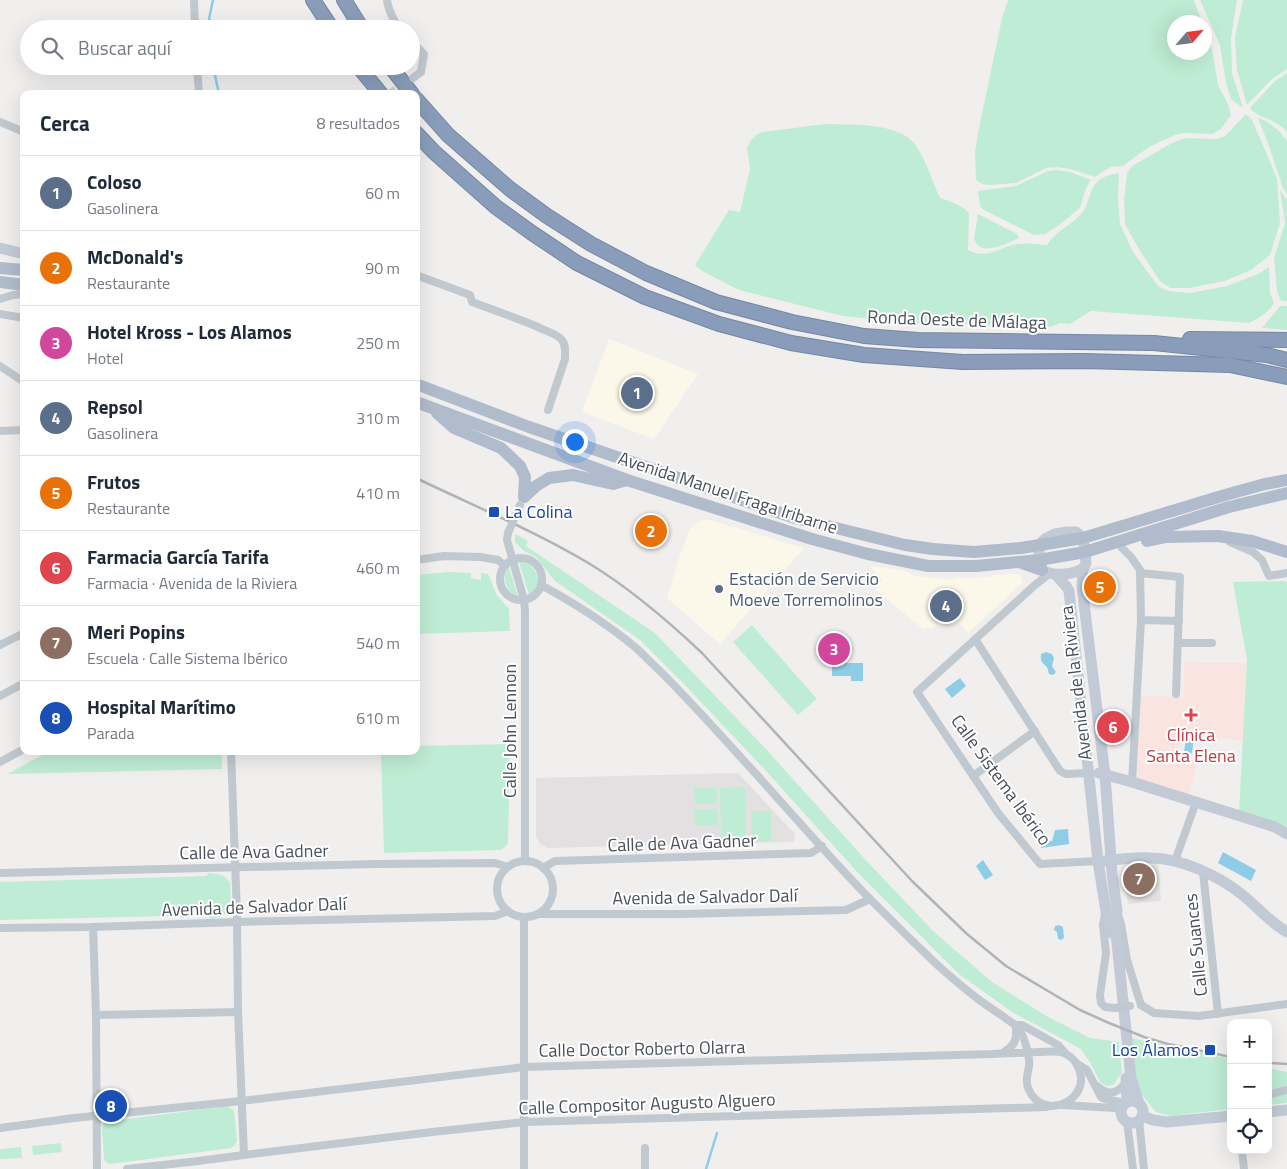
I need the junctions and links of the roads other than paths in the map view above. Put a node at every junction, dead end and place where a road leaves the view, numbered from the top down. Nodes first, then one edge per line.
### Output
1 (194, 0) edge
2 (314, 0) edge
3 (344, 0) edge
4 (387, 0) edge
5 (195, 20) edge
6 (326, 20) edge
7 (356, 20) edge
8 (395, 20) edge
9 (420, 50) edge
10 (420, 73) edge
11 (198, 75) edge
12 (365, 75) edge
13 (397, 75) edge
14 (417, 75) edge
15 (413, 78) tunnel mouth
16 (200, 90) edge
17 (378, 90) edge
18 (409, 90) edge
19 (420, 104) edge
20 (0, 122) edge
21 (20, 130) edge
22 (420, 138) edge
23 (0, 248) edge
24 (20, 253) edge
25 (0, 268) edge
26 (20, 270) edge
27 (420, 276) edge
28 (0, 282) edge
29 (20, 284) edge
30 (20, 294) edge
31 (0, 299) edge
32 (0, 314) edge
33 (20, 317) edge
34 (1287, 340) edge
35 (1154, 343) junction
36 (1287, 360) edge
37 (0, 366) edge
38 (1287, 377) edge
39 (20, 379) edge
40 (420, 386) edge
41 (420, 404) edge
42 (432, 408) junction
43 (548, 410) dead end
44 (20, 430) edge
45 (0, 432) edge
46 (520, 466) junction
47 (549, 478) junction
48 (627, 480) junction
49 (1287, 480) edge
50 (1287, 493) edge
51 (522, 501) junction
52 (1079, 535) junction
53 (1218, 536) junction
54 (1041, 543) junction
55 (1103, 548) junction
56 (1122, 548) junction
57 (1085, 552) junction
58 (1287, 552) edge
59 (420, 559) edge
60 (512, 559) junction
61 (504, 565) junction
62 (1082, 569) junction
63 (1046, 570) junction
64 (1140, 574) junction
65 (1287, 574) edge
66 (541, 585) junction
67 (1066, 586) junction
68 (1082, 587) junction
69 (524, 600) junction
70 (1140, 620) junction
71 (1179, 620) junction
72 (20, 635) edge
73 (975, 639) junction
74 (1178, 643) junction
75 (1212, 643) dead end
76 (0, 645) edge
77 (20, 686) edge
78 (1176, 694) dead end
79 (0, 696) edge
80 (1035, 731) junction
81 (20, 751) edge
82 (231, 755) edge
83 (0, 762) edge
84 (1088, 773) junction
85 (1104, 775) junction
86 (973, 776) junction
87 (1132, 782) junction
88 (1196, 802) junction
89 (1287, 834) edge
90 (822, 846) junction
91 (1112, 860) junction
92 (525, 861) junction
93 (1098, 861) junction
94 (1175, 861) junction
95 (508, 867) junction
96 (236, 868) junction
97 (543, 868) junction
98 (1203, 872) junction
99 (0, 873) edge
100 (870, 899) junction
101 (508, 911) junction
102 (1111, 912) junction
103 (538, 914) junction
104 (524, 917) junction
105 (237, 922) junction
106 (93, 927) junction
107 (0, 928) edge
108 (1287, 932) edge
109 (1141, 1004) junction
110 (1287, 1004) edge
111 (238, 1012) junction
112 (1218, 1014) junction
113 (96, 1015) junction
114 (1016, 1025) junction
115 (1047, 1052) junction
116 (1028, 1053) junction
117 (1002, 1054) junction
118 (1065, 1054) junction
119 (1077, 1064) junction
120 (1029, 1066) junction
121 (524, 1067) junction
122 (1126, 1082) junction
123 (1094, 1083) junction
124 (1287, 1090) edge
125 (1272, 1094) edge
126 (241, 1101) junction
127 (1139, 1104) junction
128 (1124, 1105) junction
129 (1058, 1106) junction
130 (1287, 1110) edge
131 (1272, 1112) edge
132 (97, 1116) junction
133 (1227, 1116) edge
134 (1140, 1118) junction
135 (524, 1122) junction
136 (1127, 1122) junction
137 (0, 1128) edge
138 (645, 1148) dead end
139 (244, 1154) junction
140 (1242, 1154) edge
141 (198, 1165) edge
142 (97, 1169) edge
143 (127, 1169) edge
144 (524, 1169) edge
145 (645, 1169) edge
146 (1133, 1169) edge
147 (1144, 1169) edge
148 (1244, 1169) edge

1 - 5 street
2 - 6 highway
3 - 7 highway
4 - 8 street
9 - 10 street
11 - 16 street
12 - 17 highway
13 - 18 highway
14 - 15 street
19 - 35 highway, Ronda Oeste de Málaga
20 - 21 street
22 - 38 highway
23 - 24 street
25 - 26 main road
27 - 43 street
28 - 29 main road
30 - 31 street
32 - 33 street
34 - 35 highway
35 - 36 highway
37 - 39 street
40 - 54 main road, Avenida Manuel Fraga Iribarne
41 - 42 main road, Avenida Manuel Fraga Iribarne
42 - 46 main road
42 - 48 main road, Avenida Manuel Fraga Iribarne
44 - 45 street
46 - 47 main road
46 - 51 main road
47 - 48 main road
47 - 51 main road
48 - 63 main road, Avenida Manuel Fraga Iribarne
49 - 52 main road
50 - 55 main road
51 - 60 street, Calle John Lennon, bridge
52 - 54 main road, Avenida Manuel Fraga Iribarne
52 - 57 street
53 - 56 main road
53 - 58 main road
53 - 65 street
54 - 63 street
55 - 56 main road
55 - 57 main road
56 - 64 street
57 - 62 street, Avenida de la Riviera
57 - 63 main road, Avenida Manuel Fraga Iribarne
59 - 61 street
60 - 61 street
60 - 66 street
60 - 69 street, Calle John Lennon
61 - 69 street
62 - 63 street
62 - 68 street, Avenida de la Riviera
63 - 67 street, Avenida de la Riviera
63 - 73 street
64 - 70 street
64 - 71 street
66 - 69 street
66 - 90 street
67 - 68 street, Avenida de la Riviera
67 - 84 street, Avenida de la Riviera
68 - 85 street, Avenida de la Riviera
69 - 92 street, Calle John Lennon
70 - 71 street
70 - 87 street
71 - 74 street
72 - 76 street
73 - 80 street
73 - 86 street, Calle Sistema Ibérico
74 - 75 street
74 - 78 street
77 - 79 street
80 - 84 street
80 - 86 street
81 - 83 street
82 - 96 street
84 - 85 street, Avenida de la Riviera
84 - 93 street, Avenida de la Riviera
85 - 87 street
85 - 91 street, Avenida de la Riviera
86 - 93 street, Calle Sistema Ibérico
87 - 88 street
88 - 89 street
88 - 94 street
90 - 97 street, Calle de Ava Gadner
90 - 100 street
91 - 93 street
91 - 94 street
91 - 102 street, Avenida de la Riviera
92 - 95 street
92 - 97 street
93 - 102 street, Avenida de la Riviera
94 - 98 street
95 - 96 street, Calle de Ava Gadner
95 - 101 street
96 - 99 street, Calle de Ava Gadner
96 - 105 street
97 - 103 street
98 - 108 street
98 - 112 street, Calle Suances
100 - 103 street, Avenida de Salvador Dalí
100 - 114 street
101 - 104 street
101 - 105 street, Avenida de Salvador Dalí
102 - 109 street
102 - 109 street, bridge
102 - 122 street, Avenida de la Riviera
102 - 127 street, Avenida de la Riviera
103 - 104 street
104 - 121 street
105 - 106 street, Avenida de Salvador Dalí
105 - 111 street
106 - 107 street, Avenida de Salvador Dalí
106 - 113 street
109 - 112 street
110 - 112 street
111 - 113 street
111 - 126 street
113 - 132 street
114 - 116 street
114 - 117 street
114 - 118 street
115 - 116 street, Calle Doctor Roberto Olarra
115 - 118 street
115 - 120 street
116 - 117 street, Calle Doctor Roberto Olarra
116 - 120 street
117 - 121 street, Calle Doctor Roberto Olarra
118 - 119 street
119 - 123 street
119 - 129 street
120 - 129 street
121 - 126 street, Calle Doctor Roberto Olarra
121 - 135 street
122 - 123 street
122 - 128 street, Avenida de la Riviera
123 - 128 street
124 - 125 street
126 - 132 street, Calle Doctor Roberto Olarra
126 - 139 street
127 - 128 street
127 - 134 street
128 - 129 street, Calle Compositor Augusto Alguero
128 - 136 street
129 - 135 street, Calle Compositor Augusto Alguero
130 - 131 street
132 - 137 street, Calle Doctor Roberto Olarra
132 - 142 street
133 - 134 street
134 - 136 street
134 - 147 street
135 - 139 street, Calle Compositor Augusto Alguero
135 - 144 street
136 - 146 street
138 - 145 street
139 - 141 street, Calle Compositor Augusto Alguero
140 - 148 street
141 - 143 street, Calle Compositor Augusto Alguero

